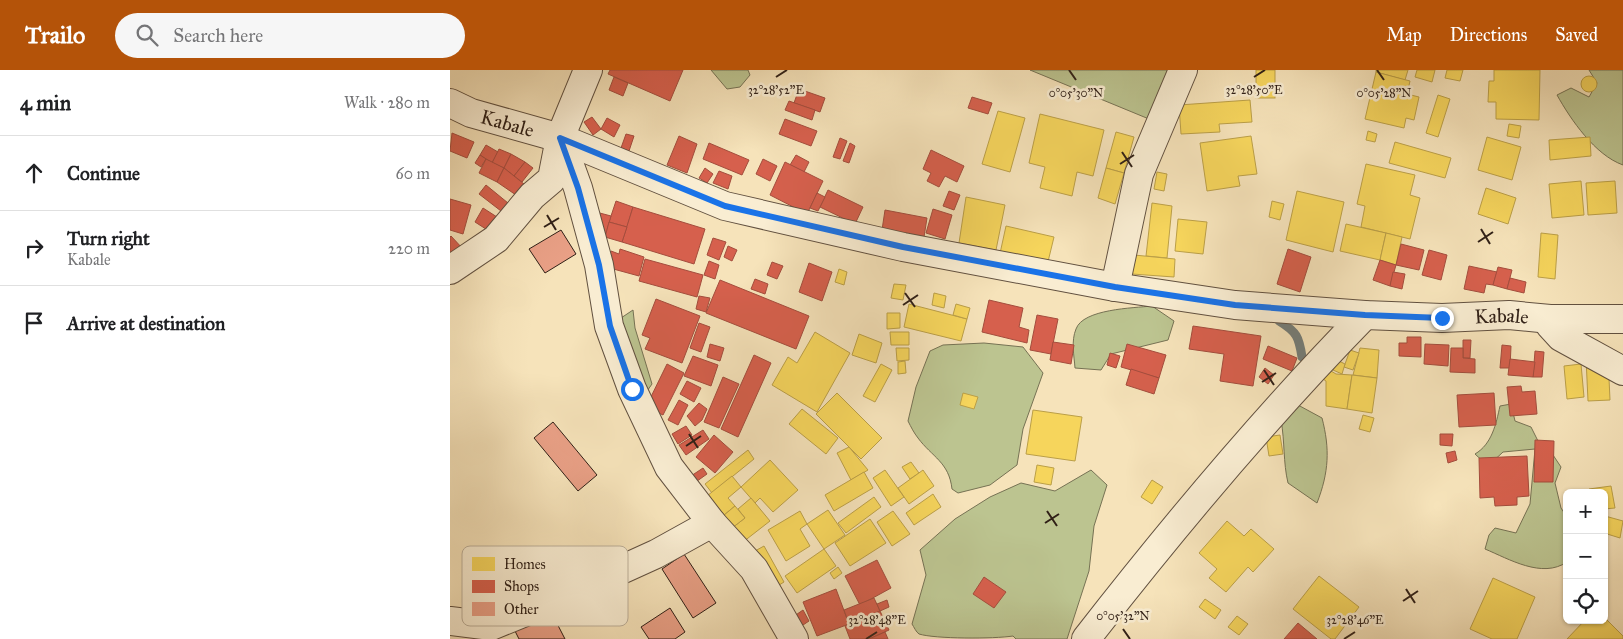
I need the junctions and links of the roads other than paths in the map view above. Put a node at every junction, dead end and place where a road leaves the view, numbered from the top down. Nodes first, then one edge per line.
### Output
1 (588, 70) edge
2 (1183, 70) edge
3 (450, 103) edge
4 (560, 138) junction
5 (450, 270) edge
6 (1115, 287) junction
7 (1365, 315) junction
8 (1623, 318) edge
9 (1550, 319) junction
10 (1623, 371) edge
11 (712, 523) junction
12 (628, 567) edge
13 (794, 639) edge
14 (1086, 639) edge

1 - 4 street
2 - 6 street
3 - 4 street, Kabale
4 - 5 street
4 - 6 street, Kabale
4 - 11 street
6 - 7 street, Kabale
7 - 9 street, Kabale
7 - 14 street
8 - 9 street, Kabale
9 - 10 street
11 - 12 street
11 - 13 street

